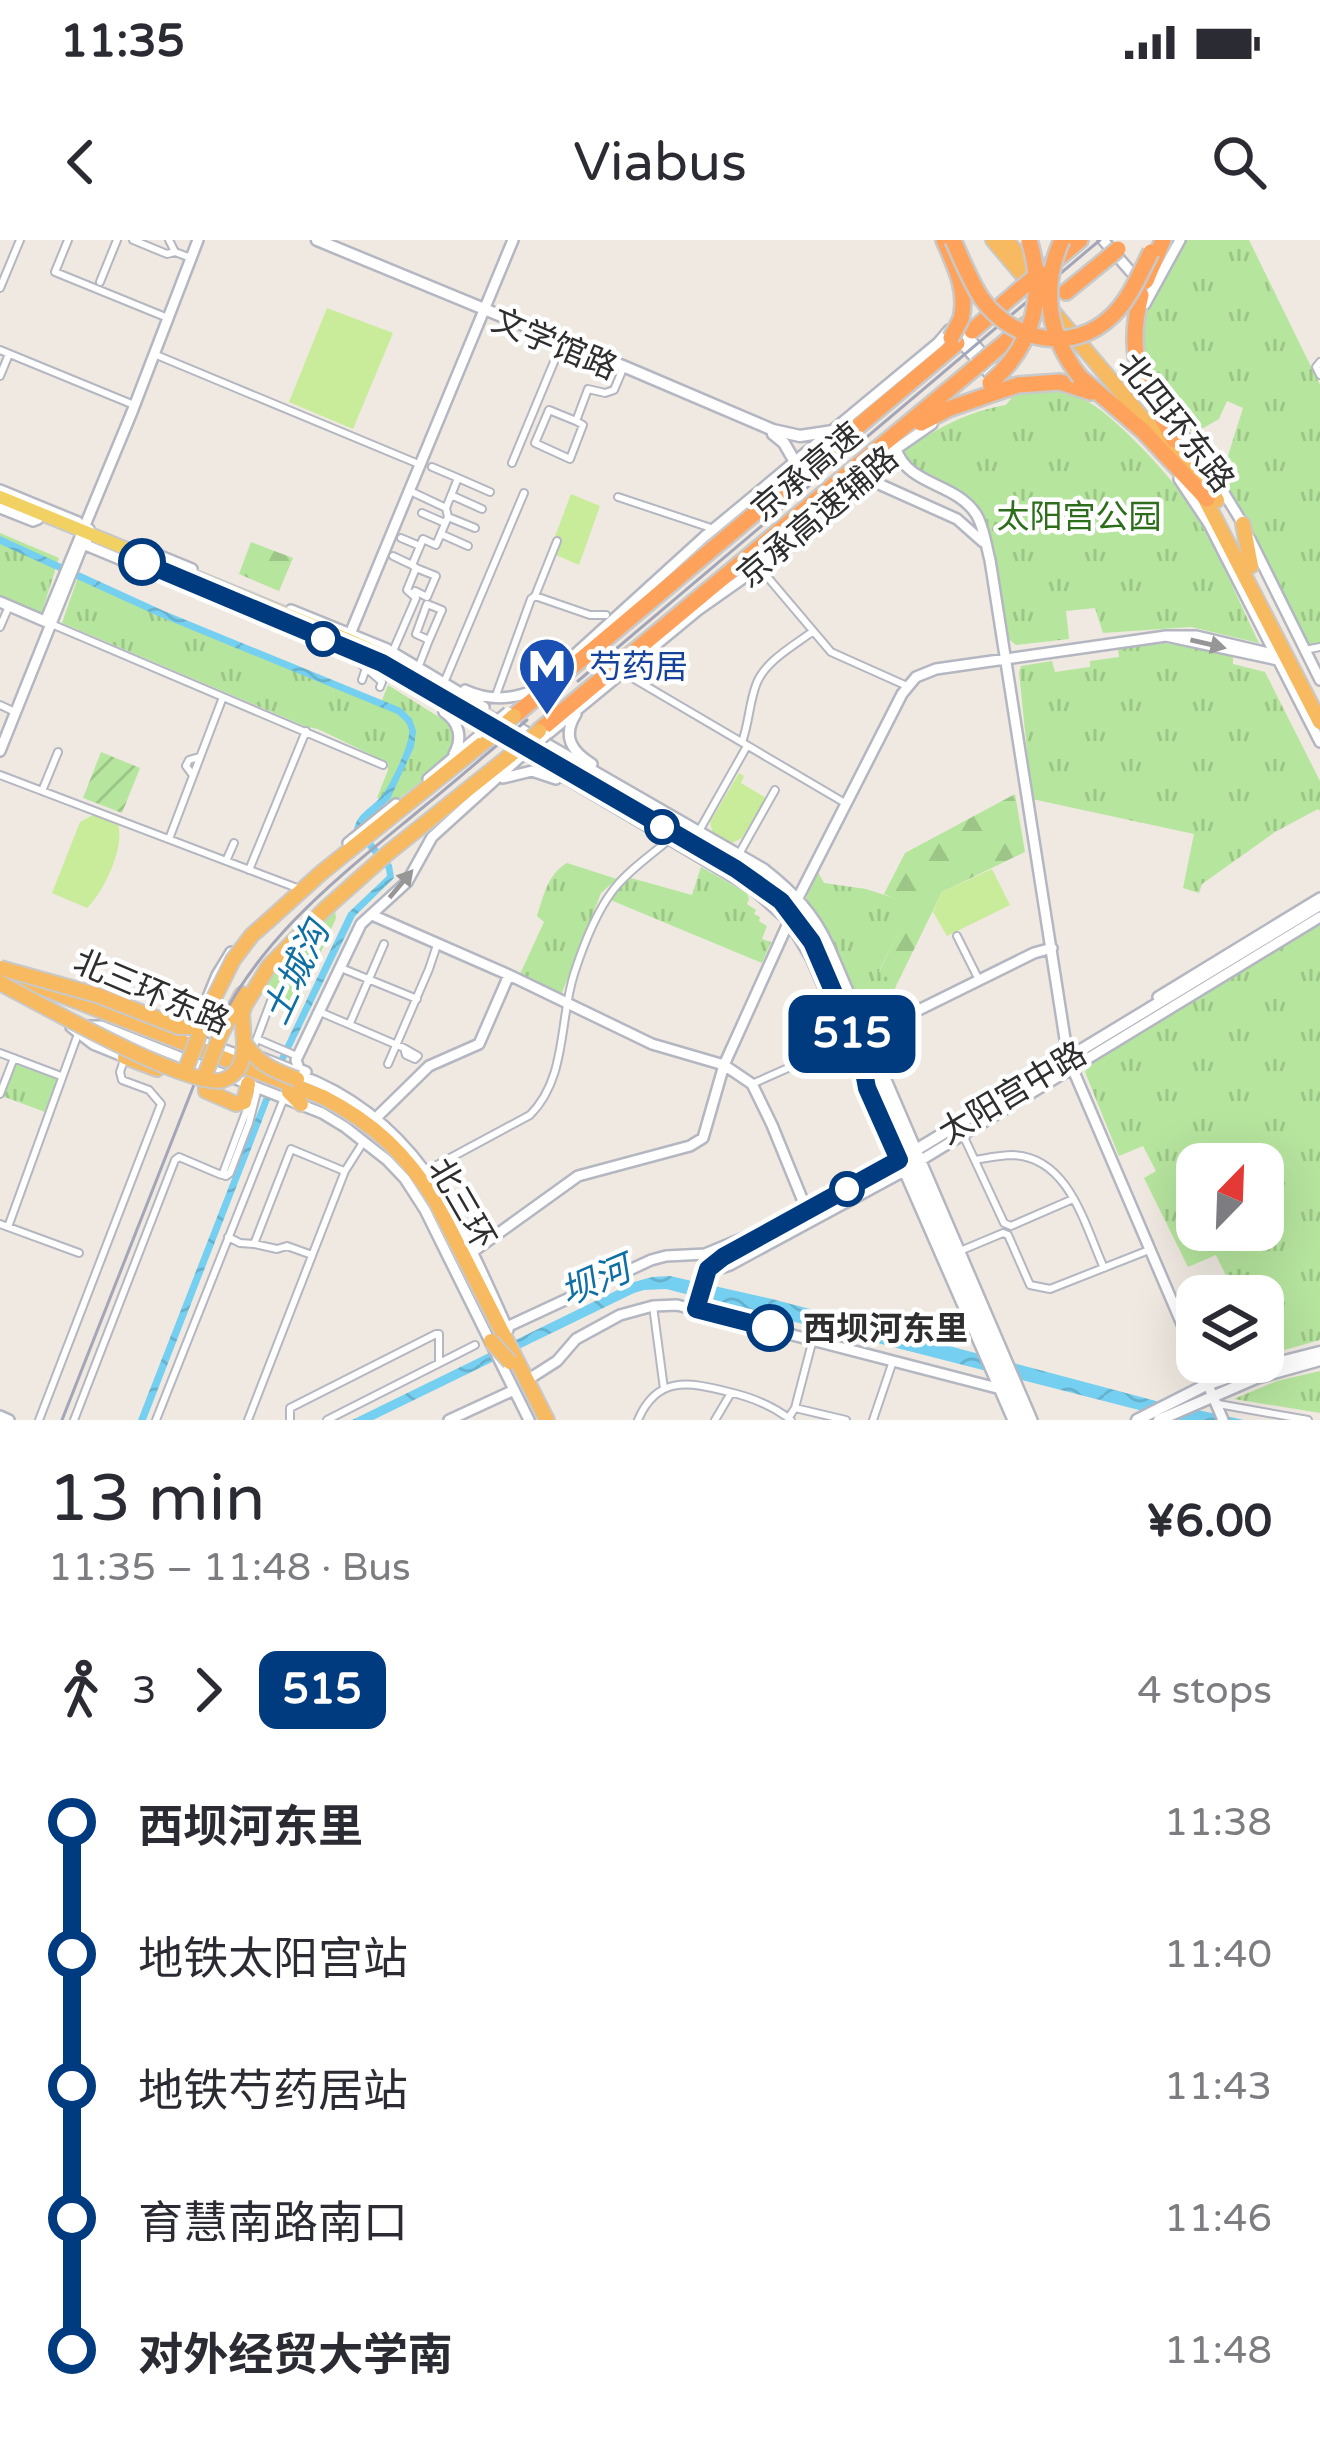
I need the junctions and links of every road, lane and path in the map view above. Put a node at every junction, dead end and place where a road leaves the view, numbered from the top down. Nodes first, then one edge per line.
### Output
1 (20, 240) edge
2 (68, 240) edge
3 (117, 240) edge
4 (133, 240) edge
5 (169, 240) edge
6 (198, 240) edge
7 (304, 240) edge
8 (317, 240) edge
9 (513, 240) edge
10 (940, 240) edge
11 (953, 240) edge
12 (993, 240) edge
13 (1006, 240) edge
14 (1029, 240) edge
15 (1064, 240) edge
16 (1079, 240) edge
17 (1180, 240) edge
18 (1158, 244) edge
19 (1115, 246) edge
20 (348, 250) edge
21 (175, 252) junction
22 (191, 258) junction
23 (1048, 266) junction
24 (100, 286) junction
25 (0, 288) edge
26 (1146, 290) junction
27 (483, 310) junction
28 (164, 316) dead end
29 (957, 330) junction
30 (561, 345) junction
31 (4, 352) edge
32 (154, 354) junction
33 (1320, 362) edge
34 (622, 371) junction
35 (1320, 375) edge
36 (0, 376) edge
37 (1006, 389) junction
38 (1104, 399) junction
39 (134, 405) junction
40 (576, 421) junction
41 (832, 431) junction
42 (1174, 440) junction
43 (892, 446) junction
44 (795, 461) junction
45 (512, 463) dead end
46 (426, 466) junction
47 (458, 478) junction
48 (855, 482) junction
49 (410, 491) junction
50 (490, 492) dead end
51 (524, 493) dead end
52 (451, 495) junction
53 (618, 497) dead end
54 (1207, 499) junction
55 (0, 500) edge
56 (482, 508) dead end
57 (422, 513) dead end
58 (446, 516) junction
59 (1209, 524) junction
60 (1243, 524) junction
61 (476, 528) dead end
62 (713, 529) junction
63 (83, 534) junction
64 (441, 534) junction
65 (401, 538) dead end
66 (557, 541) dead end
67 (1229, 541) junction
68 (986, 545) junction
69 (420, 546) junction
70 (468, 546) dead end
71 (393, 556) dead end
72 (1252, 566) junction
73 (414, 567) junction
74 (759, 567) junction
75 (408, 588) junction
76 (535, 596) junction
77 (4, 604) edge
78 (606, 615) dead end
79 (626, 621) junction
80 (1270, 622) junction
81 (49, 623) junction
82 (0, 626) edge
83 (812, 632) junction
84 (309, 636) junction
85 (430, 640) junction
86 (348, 642) junction
87 (1320, 647) edge
88 (1305, 650) junction
89 (578, 651) junction
90 (633, 654) junction
91 (1276, 655) junction
92 (379, 656) junction
93 (1005, 658) junction
94 (416, 664) junction
95 (624, 673) junction
96 (446, 678) junction
97 (362, 680) dead end
98 (1320, 680) edge
99 (393, 681) junction
100 (407, 684) junction
101 (907, 686) junction
102 (380, 687) dead end
103 (535, 690) junction
104 (602, 690) junction
105 (224, 697) junction
106 (1320, 702) edge
107 (0, 706) edge
108 (580, 709) junction
109 (15, 712) junction
110 (1320, 722) edge
111 (517, 730) junction
112 (306, 731) junction
113 (568, 731) junction
114 (459, 735) junction
115 (481, 735) junction
116 (1320, 742) edge
117 (744, 744) junction
118 (0, 751) edge
119 (58, 752) dead end
120 (450, 760) junction
121 (383, 765) dead end
122 (532, 771) junction
123 (0, 775) edge
124 (423, 784) junction
125 (488, 787) junction
126 (775, 790) dead end
127 (42, 791) junction
128 (640, 798) junction
129 (476, 799) junction
130 (406, 803) junction
131 (845, 803) junction
132 (626, 812) junction
133 (434, 819) junction
134 (370, 828) junction
135 (699, 831) junction
136 (673, 837) junction
137 (169, 839) junction
138 (354, 842) junction
139 (234, 843) dead end
140 (738, 853) junction
141 (226, 861) junction
142 (736, 869) junction
143 (249, 870) junction
144 (752, 871) junction
145 (321, 872) junction
146 (298, 886) junction
147 (752, 888) junction
148 (284, 906) junction
149 (794, 909) junction
150 (324, 910) junction
151 (1316, 910) edge
152 (372, 915) junction
153 (957, 936) dead end
154 (384, 944) dead end
155 (437, 944) junction
156 (1052, 948) junction
157 (1238, 966) junction
158 (341, 968) junction
159 (1224, 969) junction
160 (508, 975) junction
161 (0, 976) edge
162 (842, 976) junction
163 (369, 980) junction
164 (979, 980) junction
165 (94, 990) junction
166 (843, 996) junction
167 (417, 999) junction
168 (75, 1001) junction
169 (271, 1001) dead end
170 (568, 1004) junction
171 (118, 1011) junction
172 (319, 1012) junction
173 (100, 1018) junction
174 (349, 1025) junction
175 (76, 1029) junction
176 (1130, 1030) junction
177 (864, 1036) junction
178 (848, 1042) junction
179 (182, 1046) junction
180 (400, 1047) junction
181 (0, 1052) edge
182 (237, 1052) junction
183 (861, 1056) junction
184 (125, 1057) junction
185 (14, 1058) junction
186 (1069, 1061) junction
187 (388, 1064) dead end
188 (724, 1065) junction
189 (61, 1076) junction
190 (261, 1078) junction
191 (291, 1078) junction
192 (752, 1084) junction
193 (867, 1088) junction
194 (0, 1094) edge
195 (302, 1104) joint
196 (997, 1105) junction
197 (979, 1107) junction
198 (379, 1115) junction
199 (986, 1121) junction
200 (389, 1135) junction
201 (963, 1135) junction
202 (364, 1141) junction
203 (909, 1158) junction
204 (975, 1160) junction
205 (345, 1171) junction
206 (426, 1171) junction
207 (849, 1197) junction
208 (1073, 1199) junction
209 (436, 1202) junction
210 (808, 1209) junction
211 (452, 1214) junction
212 (4, 1225) edge
213 (804, 1225) junction
214 (228, 1238) junction
215 (254, 1244) junction
216 (735, 1250) junction
217 (1149, 1250) junction
218 (960, 1251) junction
219 (472, 1252) junction
220 (79, 1253) dead end
221 (706, 1254) junction
222 (312, 1255) junction
223 (1104, 1268) junction
224 (709, 1275) junction
225 (653, 1306) junction
226 (699, 1307) junction
227 (497, 1336) junction
228 (813, 1339) junction
229 (992, 1349) junction
230 (1320, 1356) edge
231 (894, 1360) junction
232 (513, 1361) junction
233 (440, 1363) junction
234 (532, 1377) junction
235 (1007, 1385) junction
236 (664, 1389) junction
237 (514, 1390) junction
238 (731, 1393) junction
239 (1212, 1397) junction
240 (794, 1408) junction
241 (0, 1416) edge
242 (543, 1419) edge
243 (789, 1419) edge
244 (9, 1420) edge
245 (39, 1420) edge
246 (74, 1420) edge
247 (156, 1420) edge
248 (248, 1420) edge
249 (290, 1420) edge
250 (327, 1420) edge
251 (449, 1420) edge
252 (638, 1420) edge
253 (715, 1420) edge
254 (846, 1420) edge
255 (873, 1420) edge
256 (1022, 1420) edge
257 (1138, 1420) edge
258 (1160, 1420) edge
259 (1223, 1420) edge
260 (1308, 1420) edge

1 - 25 street
2 - 24 street
3 - 24 street
4 - 21 street
5 - 21 street
6 - 22 street
7 - 20 main road, 文学馆路
8 - 20 main road, 文学馆路
9 - 27 street
10 - 29 highway
11 - 18 highway, bridge
12 - 54 highway, 北四环东路
13 - 42 highway, 北四环东路
14 - 37 highway, bridge
15 - 23 highway
15 - 38 highway, bridge
16 - 23 highway, 京承高速
17 - 26 street
18 - 26 highway
19 - 26 street
19 - 43 highway, 京承高速, bridge
20 - 27 main road, 文学馆路
21 - 22 street
22 - 32 street
23 - 29 highway, 京承高速, bridge
24 - 28 street
26 - 42 highway
26 - 60 street, 北四环东路
27 - 30 main road, 文学馆路
27 - 41 main road, 文学馆路
27 - 46 street
29 - 37 street
29 - 41 street, 京承高速辅路
29 - 79 highway, 京承高速
30 - 34 main road, 文学馆路
30 - 45 street
31 - 36 street
31 - 39 street
32 - 39 street
32 - 46 street
33 - 35 street
34 - 40 street
34 - 44 main road, 文学馆路
37 - 38 highway
37 - 43 street, 京承高速辅路
37 - 43 highway
37 - 59 street, 北四环东路
38 - 54 highway
39 - 63 street
40 - 40 street
41 - 44 street, 京承高速辅路
42 - 72 highway, 北四环东路
43 - 48 street, 京承高速辅路
43 - 68 street
43 - 90 highway, 京承高速
44 - 62 street, 京承高速辅路
46 - 47 street
46 - 49 street
47 - 50 street
47 - 52 street
48 - 68 street
48 - 74 street, 京承高速辅路
49 - 58 street
49 - 86 street
51 - 96 street
52 - 56 street
52 - 58 street
53 - 62 street
54 - 67 highway, 北四环东路
55 - 63 main road
55 - 63 main road
57 - 58 street
58 - 61 street
58 - 64 street
59 - 67 highway
59 - 91 street, 北四环东路
60 - 72 highway
60 - 88 street, 北四环东路
62 - 89 street, 京承高速辅路
63 - 81 street
63 - 84 main road
63 - 86 main road
64 - 69 street
64 - 70 street
65 - 69 street
66 - 76 street
67 - 80 highway, 北四环东路
68 - 93 street
69 - 73 street
71 - 73 street
72 - 106 highway, 北四环东路
73 - 75 street
73 - 75 street
74 - 83 street
74 - 95 street, 京承高速辅路
75 - 92 street
76 - 78 street
76 - 111 street
77 - 81 street
77 - 82 street
79 - 89 street
79 - 111 highway, 京承高速
80 - 91 highway
80 - 110 highway, 北四环东路
81 - 105 street
81 - 109 street
83 - 101 street
83 - 117 street
84 - 86 main road
84 - 92 street
85 - 85 street
85 - 94 street
86 - 92 main road
86 - 99 street
87 - 88 street
88 - 98 street, 北四环东路
89 - 103 street, 京承高速辅路
90 - 104 street
90 - 111 highway, 京承高速
91 - 93 street
91 - 116 street, 北四环东路
92 - 94 main road
92 - 97 street
92 - 100 street
92 - 102 street
92 - 111 main road
93 - 101 street
93 - 156 street
94 - 96 street
94 - 111 street
95 - 104 street, 京承高速辅路
95 - 117 street
96 - 111 street
99 - 100 street
99 - 114 street
100 - 111 street
101 - 131 street
103 - 111 street, 京承高速辅路
103 - 111 street
104 - 108 street, 京承高速辅路
105 - 112 street
105 - 137 street
107 - 109 street
108 - 111 street, 京承高速辅路
108 - 113 street
109 - 118 street
111 - 113 street
111 - 115 highway, bridge
111 - 122 street
111 - 125 street, 京承高速辅路
111 - 128 street
111 - 132 street
111 - 133 highway
111 - 136 main road
111 - 144 main road
112 - 121 street
112 - 143 street
113 - 128 street
114 - 115 street
114 - 120 street
115 - 120 street
115 - 130 highway
117 - 131 street
117 - 135 street
119 - 127 street
120 - 124 street
122 - 125 street
122 - 132 street
123 - 127 street
124 - 130 highway
124 - 134 street
125 - 129 street, 京承高速辅路
126 - 140 street
127 - 137 street
128 - 135 street
129 - 133 highway
152 -> 129 street, 京承高速辅路
130 - 134 highway
131 - 149 street
132 - 136 street
133 - 150 highway
134 - 138 highway
135 - 140 street
136 - 142 main road
136 - 147 street
136 - 170 street
137 - 141 street
138 - 145 highway
138 - 146 street
139 - 141 street
140 - 144 main road
140 - 149 street
141 - 143 street
142 - 147 main road
142 - 149 main road
143 - 146 street
144 - 149 main road
145 - 146 highway
145 - 148 highway
146 - 165 street
147 - 149 street
148 - 161 highway, bridge
148 - 184 highway, bridge
149 - 162 street
149 - 166 main road
149 - 178 street
149 - 183 main road
149 - 188 street
150 - 182 highway
150 - 190 highway, bridge
151 - 157 street, 太阳宫中路
151 - 159 main road, 太阳宫中路
151 - 186 main road, 太阳宫中路
151 - 186 street, 太阳宫中路
152 - 155 street
152 - 158 street, 京承高速辅路
153 - 164 street
154 - 163 street
155 - 160 street
155 - 167 street
156 - 164 street
156 - 186 street
157 - 159 street
157 - 176 street, 太阳宫中路
158 - 163 street
158 - 172 street, 京承高速辅路
159 - 176 main road, 太阳宫中路
160 - 170 street
160 - 198 street
161 - 165 street, 北三环东路
161 - 168 highway
161 - 173 highway
161 - 175 street, 北三环东路
161 - 182 highway, bridge
162 - 166 main road
162 - 177 street
163 - 167 street
163 - 174 street
164 - 177 street
165 - 171 street, 北三环东路
166 - 177 main road
167 - 180 street
168 - 171 highway
168 - 179 highway
169 - 182 street
170 - 188 street
170 - 206 street
171 - 182 street, 北三环东路
172 - 174 street
172 - 191 street, 京承高速辅路
173 - 175 highway
173 - 179 highway
174 - 180 street
175 - 184 street
175 - 189 street
175 - 190 street, 北三环东路
176 - 186 main road, 太阳宫中路
177 - 203 main road
178 - 192 street
178 - 193 street
179 - 182 highway, 北三环东路
180 - 187 street
181 - 185 street
182 - 190 highway, 北三环
182 - 190 street
182 - 191 highway, bridge
182 - 191 street
183 - 193 main road
183 - 203 main road
184 - 245 street
185 - 189 street
185 - 194 street
186 - 196 main road, 太阳宫中路
186 - 197 street, 太阳宫中路
186 - 199 street, 太阳宫中路
186 - 217 street
188 - 192 street
188 - 219 street
189 - 212 street
190 - 191 highway, 北三环
190 - 191 street, bridge
190 - 246 street
191 - 195 highway
191 - 198 street
191 - 200 highway, 北三环
191 - 200 street
191 - 214 street
191 - 227 highway, 北三环
192 - 210 street
193 - 203 street
195 - 202 street
196 - 197 street
196 - 199 street
196 - 203 main road, 太阳宫中路
197 - 203 street, 太阳宫中路
198 - 200 street
199 - 201 street, 太阳宫中路
200 - 206 street
200 - 209 highway, 北三环
201 - 203 street, 太阳宫中路
201 - 204 street
202 - 205 street
202 - 227 street
203 - 207 main road, 太阳宫中路
203 - 210 main road, 太阳宫中路
203 - 218 street
203 - 229 main road
204 - 208 street
204 - 208 street
205 - 215 street
205 - 222 street
206 - 211 street
207 - 210 main road, 太阳宫中路
207 - 213 street, 太阳宫中路
208 - 223 street
209 - 211 highway
209 - 227 highway, 北三环
210 - 213 street
210 - 216 main road, 太阳宫中路
210 - 221 street, 太阳宫中路
210 - 224 main road, 太阳宫中路
211 - 219 street
212 - 220 street
213 - 224 street, 太阳宫中路
214 - 215 street
214 - 247 street
215 - 222 street
216 - 221 street
216 - 224 main road, 太阳宫中路
217 - 223 street
217 - 239 street
218 - 223 street
218 - 229 street
219 - 227 street
221 - 227 street
222 - 248 street
224 - 226 main road
225 - 226 street
225 - 234 street
225 - 236 street
226 - 228 street
227 - 232 highway, bridge
227 - 233 street
228 - 231 street
228 - 240 street
229 - 235 main road
230 - 239 main road
231 - 235 street
231 - 255 street
232 - 234 street
232 - 237 street
232 - 242 highway
233 - 249 street
233 - 250 street
234 - 242 street
235 - 256 main road
236 - 238 street
236 - 252 street
237 - 242 street
237 - 251 street
238 - 243 street
238 - 253 street
239 - 257 main road
239 - 258 main road
239 - 259 street
239 - 260 street
240 - 243 street
240 - 254 street
241 - 244 street

